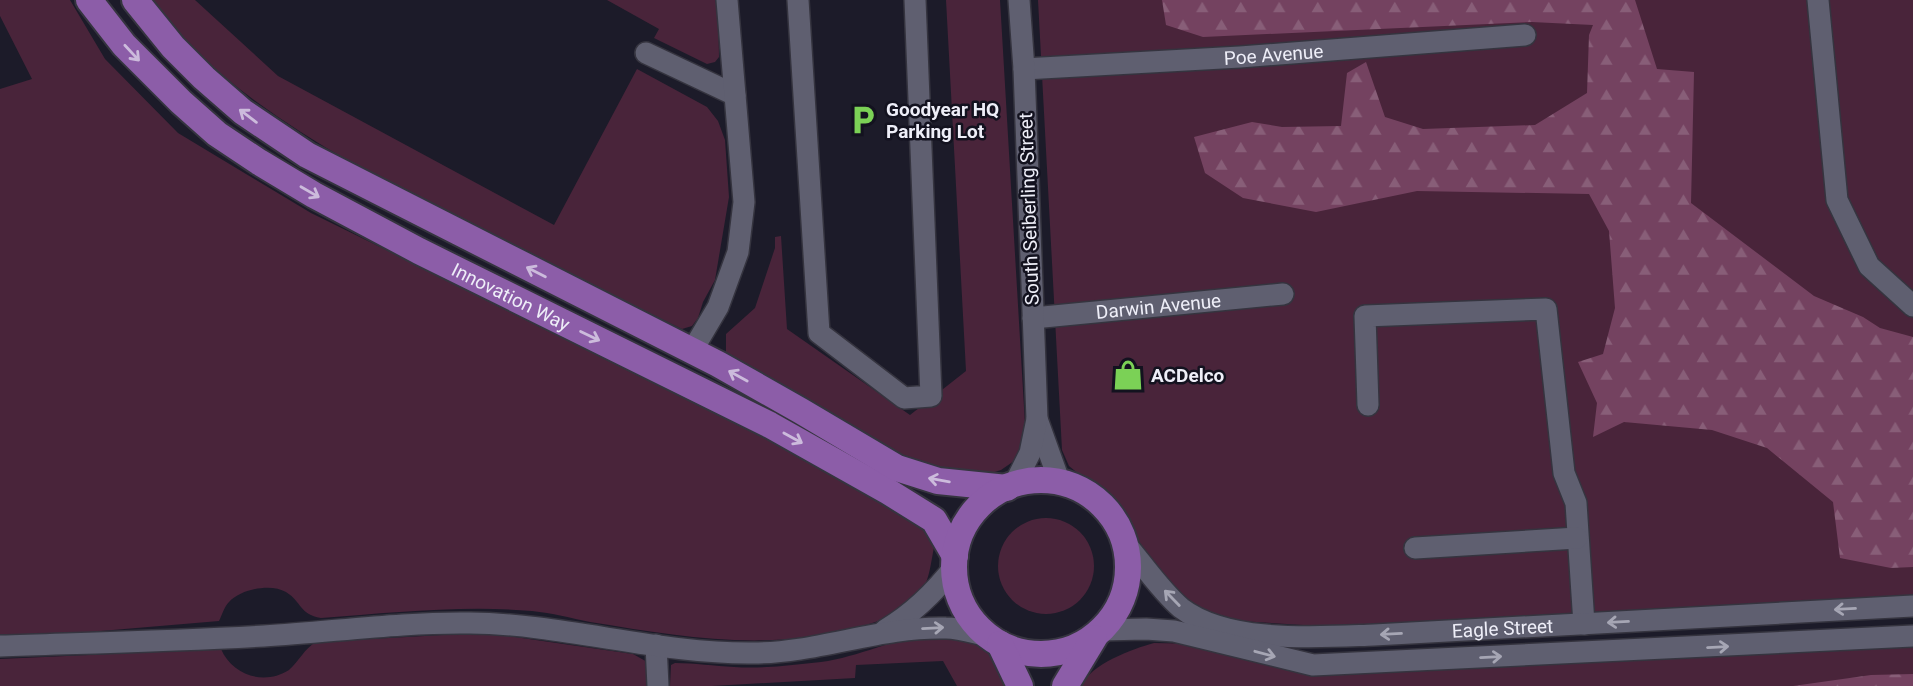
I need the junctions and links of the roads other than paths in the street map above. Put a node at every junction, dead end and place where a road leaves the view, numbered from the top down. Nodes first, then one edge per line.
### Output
1 (89, 0) edge
2 (135, 0) edge
3 (727, 0) edge
4 (798, 0) edge
5 (915, 0) edge
6 (1019, 0) edge
7 (1818, 0) edge
8 (1525, 36) dead end
9 (646, 53) dead end
10 (1024, 69) junction
11 (735, 95) junction
12 (1283, 294) dead end
13 (1913, 306) edge
14 (1033, 318) junction
15 (692, 351) junction
16 (1368, 405) dead end
17 (1037, 419) junction
18 (1060, 483) junction
19 (1011, 486) junction
20 (1577, 538) junction
21 (1125, 543) junction
22 (1415, 548) dead end
23 (955, 561) junction
24 (1913, 606) edge
25 (1584, 624) junction
26 (1099, 632) junction
27 (878, 634) junction
28 (1913, 636) edge
29 (994, 640) junction
30 (656, 645) junction
31 (0, 646) edge
32 (658, 686) edge
33 (1020, 686) edge
34 (1065, 686) edge

1 -> 23 main road, Innovation Way
15 -> 2 main road, Innovation Way
3 - 11 street
4 - 5 street
6 - 10 street, South Seiberling Street
7 - 13 street
8 - 10 street, Poe Avenue
9 - 11 street
10 - 14 street, South Seiberling Street
11 - 15 street
12 - 14 street, Darwin Avenue
14 - 17 street, South Seiberling Street
19 -> 15 main road, Innovation Way
16 - 20 street
17 - 18 street, South Seiberling Street
17 - 19 street, South Seiberling Street
18 - 19 main road
18 - 21 main road
19 - 23 main road
20 - 22 street
20 - 25 street
25 -> 21 street, Eagle Street
21 - 26 main road
23 - 27 street
23 - 29 main road
24 -> 25 street, Eagle Street
26 -> 28 street, Eagle Street
26 - 29 main road
26 - 34 main road
27 -> 29 street
27 - 30 street
29 - 33 main road
30 - 31 street
30 - 32 street

